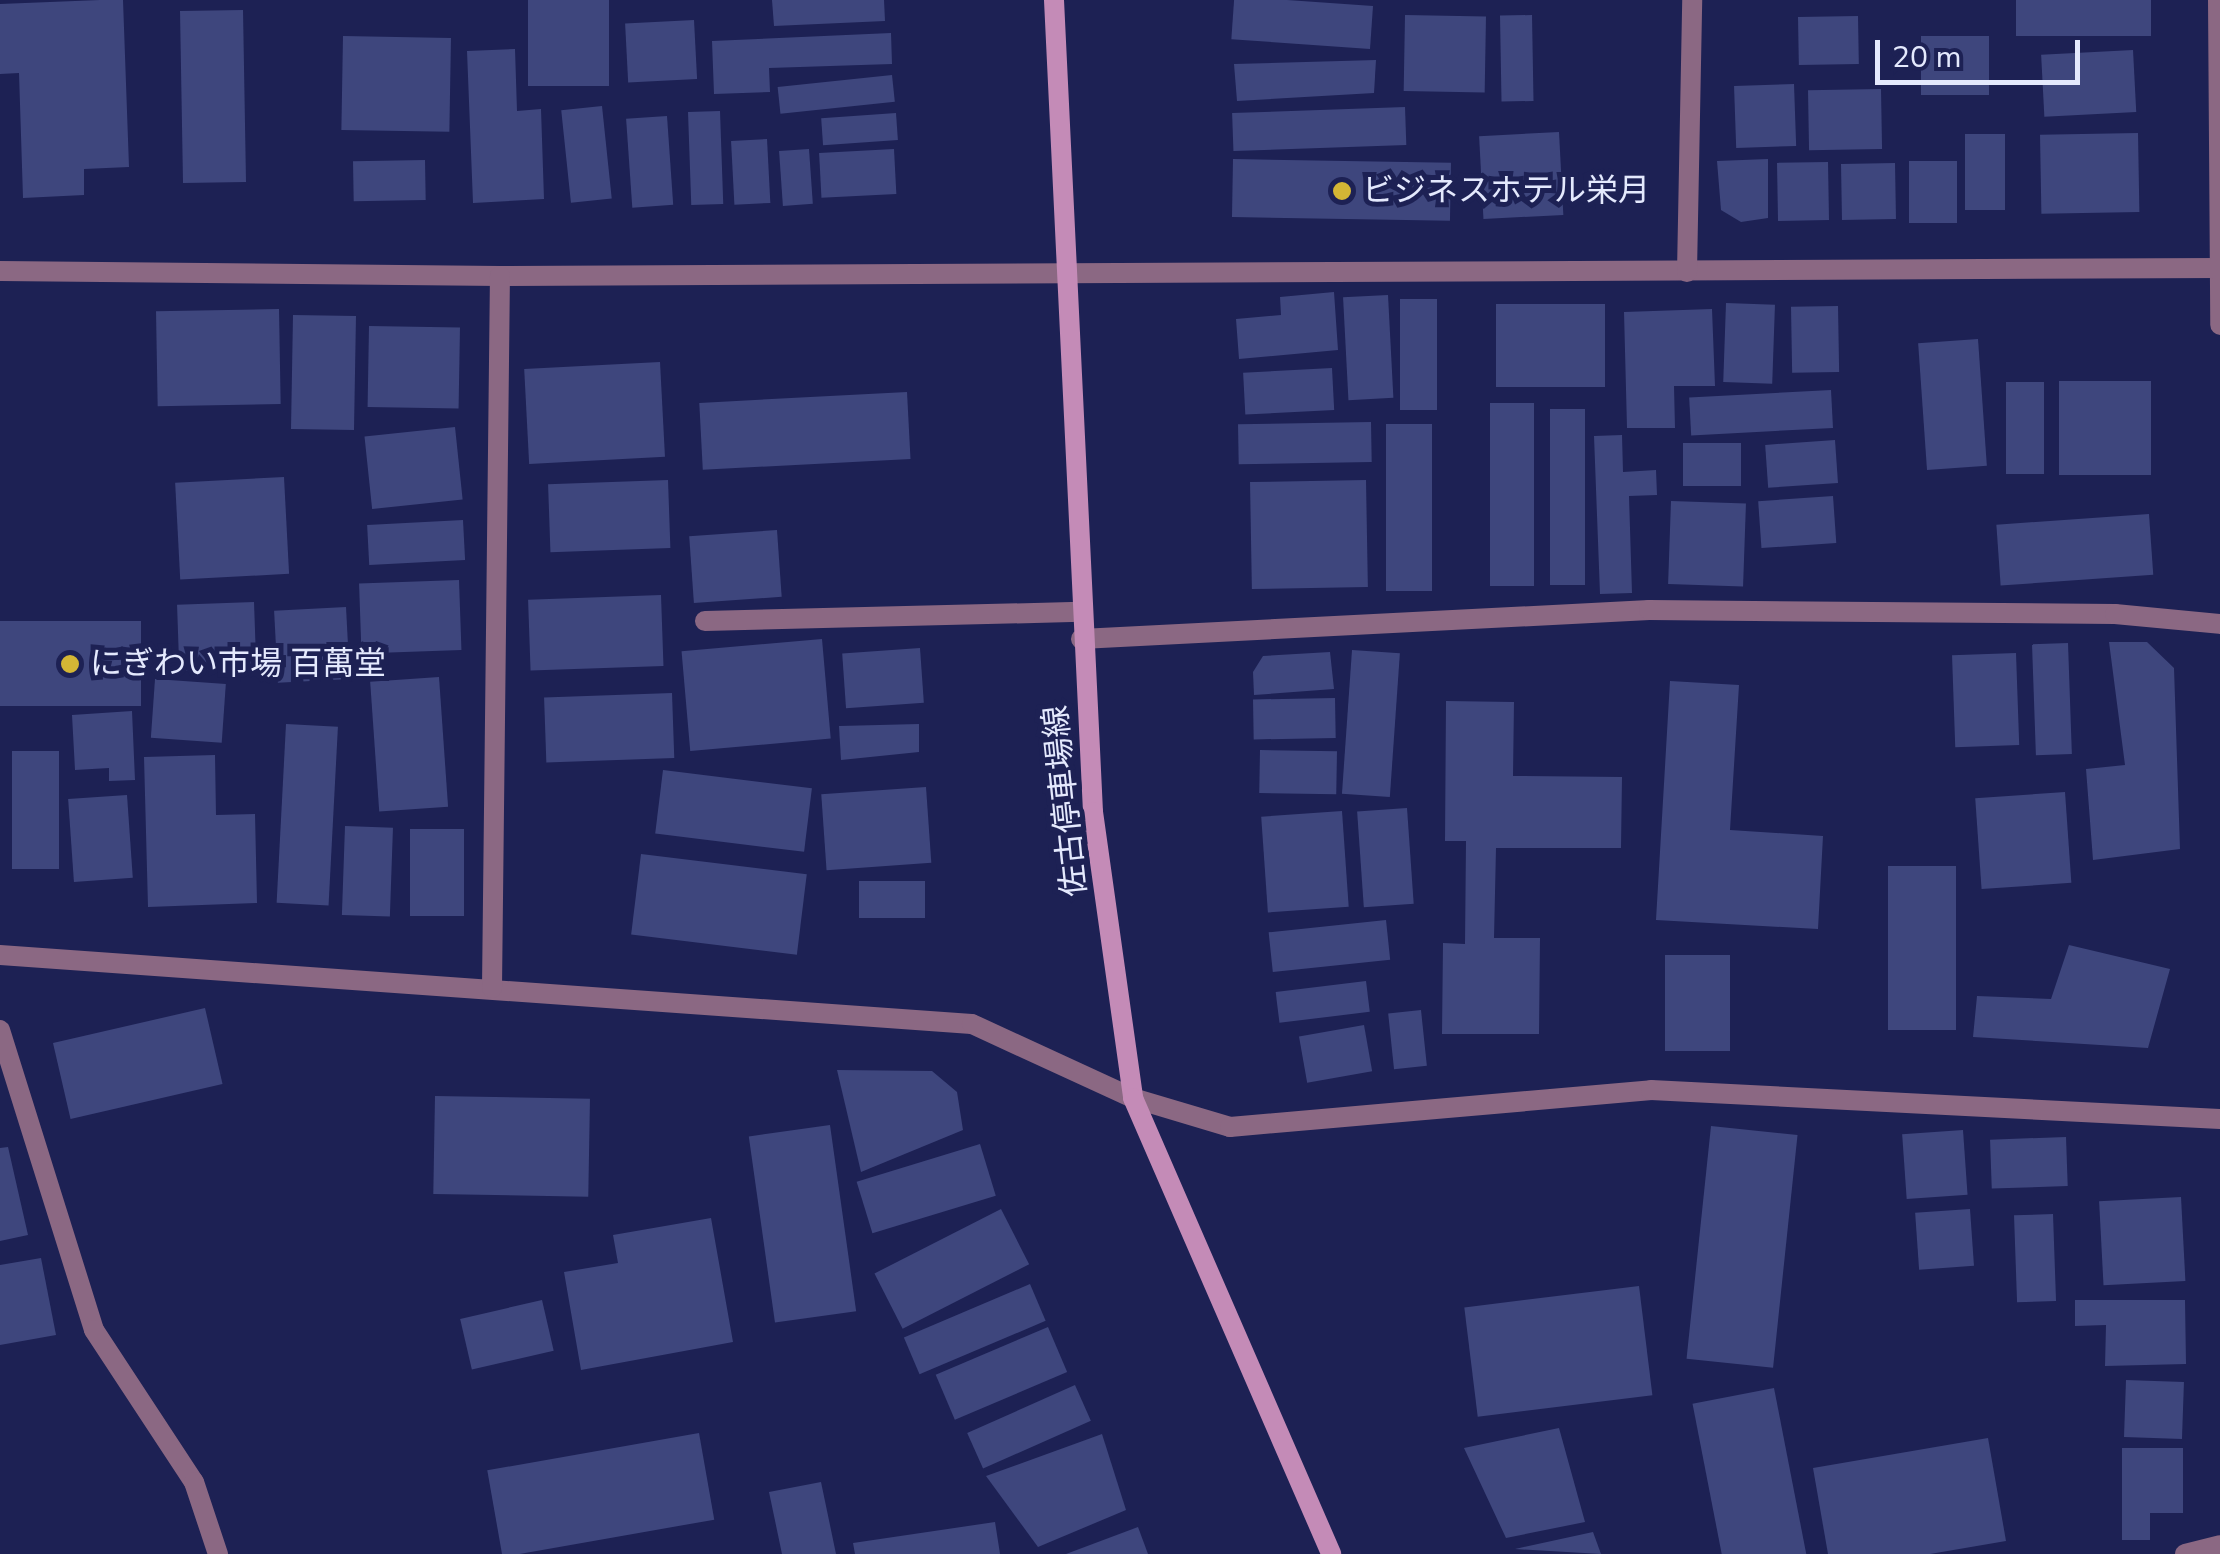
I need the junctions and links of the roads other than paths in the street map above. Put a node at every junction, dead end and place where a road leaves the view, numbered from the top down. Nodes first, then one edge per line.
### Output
1 (1054, 0) edge
2 (1692, 0) edge
3 (2218, 0) edge
4 (2219, 268) edge
5 (1065, 269) junction
6 (0, 270) edge
7 (1687, 272) junction
8 (500, 276) junction
9 (2220, 325) edge
10 (1081, 612) junction
11 (705, 620) dead end
12 (2220, 624) edge
13 (1082, 639) junction
14 (0, 955) edge
15 (492, 988) junction
16 (0, 1030) edge
17 (1133, 1098) junction
18 (2220, 1119) edge
19 (2220, 1546) edge
20 (218, 1554) edge
21 (1331, 1554) edge
22 (2185, 1554) edge

1 - 5 main road, 佐古停車場線
2 - 7 street
3 - 4 street
4 - 7 street
4 - 9 street
5 - 7 street
5 - 8 street
5 - 10 main road, 佐古停車場線
6 - 8 street
8 - 15 street
10 - 11 street
10 - 13 main road, 佐古停車場線
12 - 13 street
13 - 17 main road, 佐古停車場線
14 - 15 street
15 - 17 street
16 - 20 street
17 - 18 street
17 - 21 main road, 佐古停車場線
19 - 22 street

